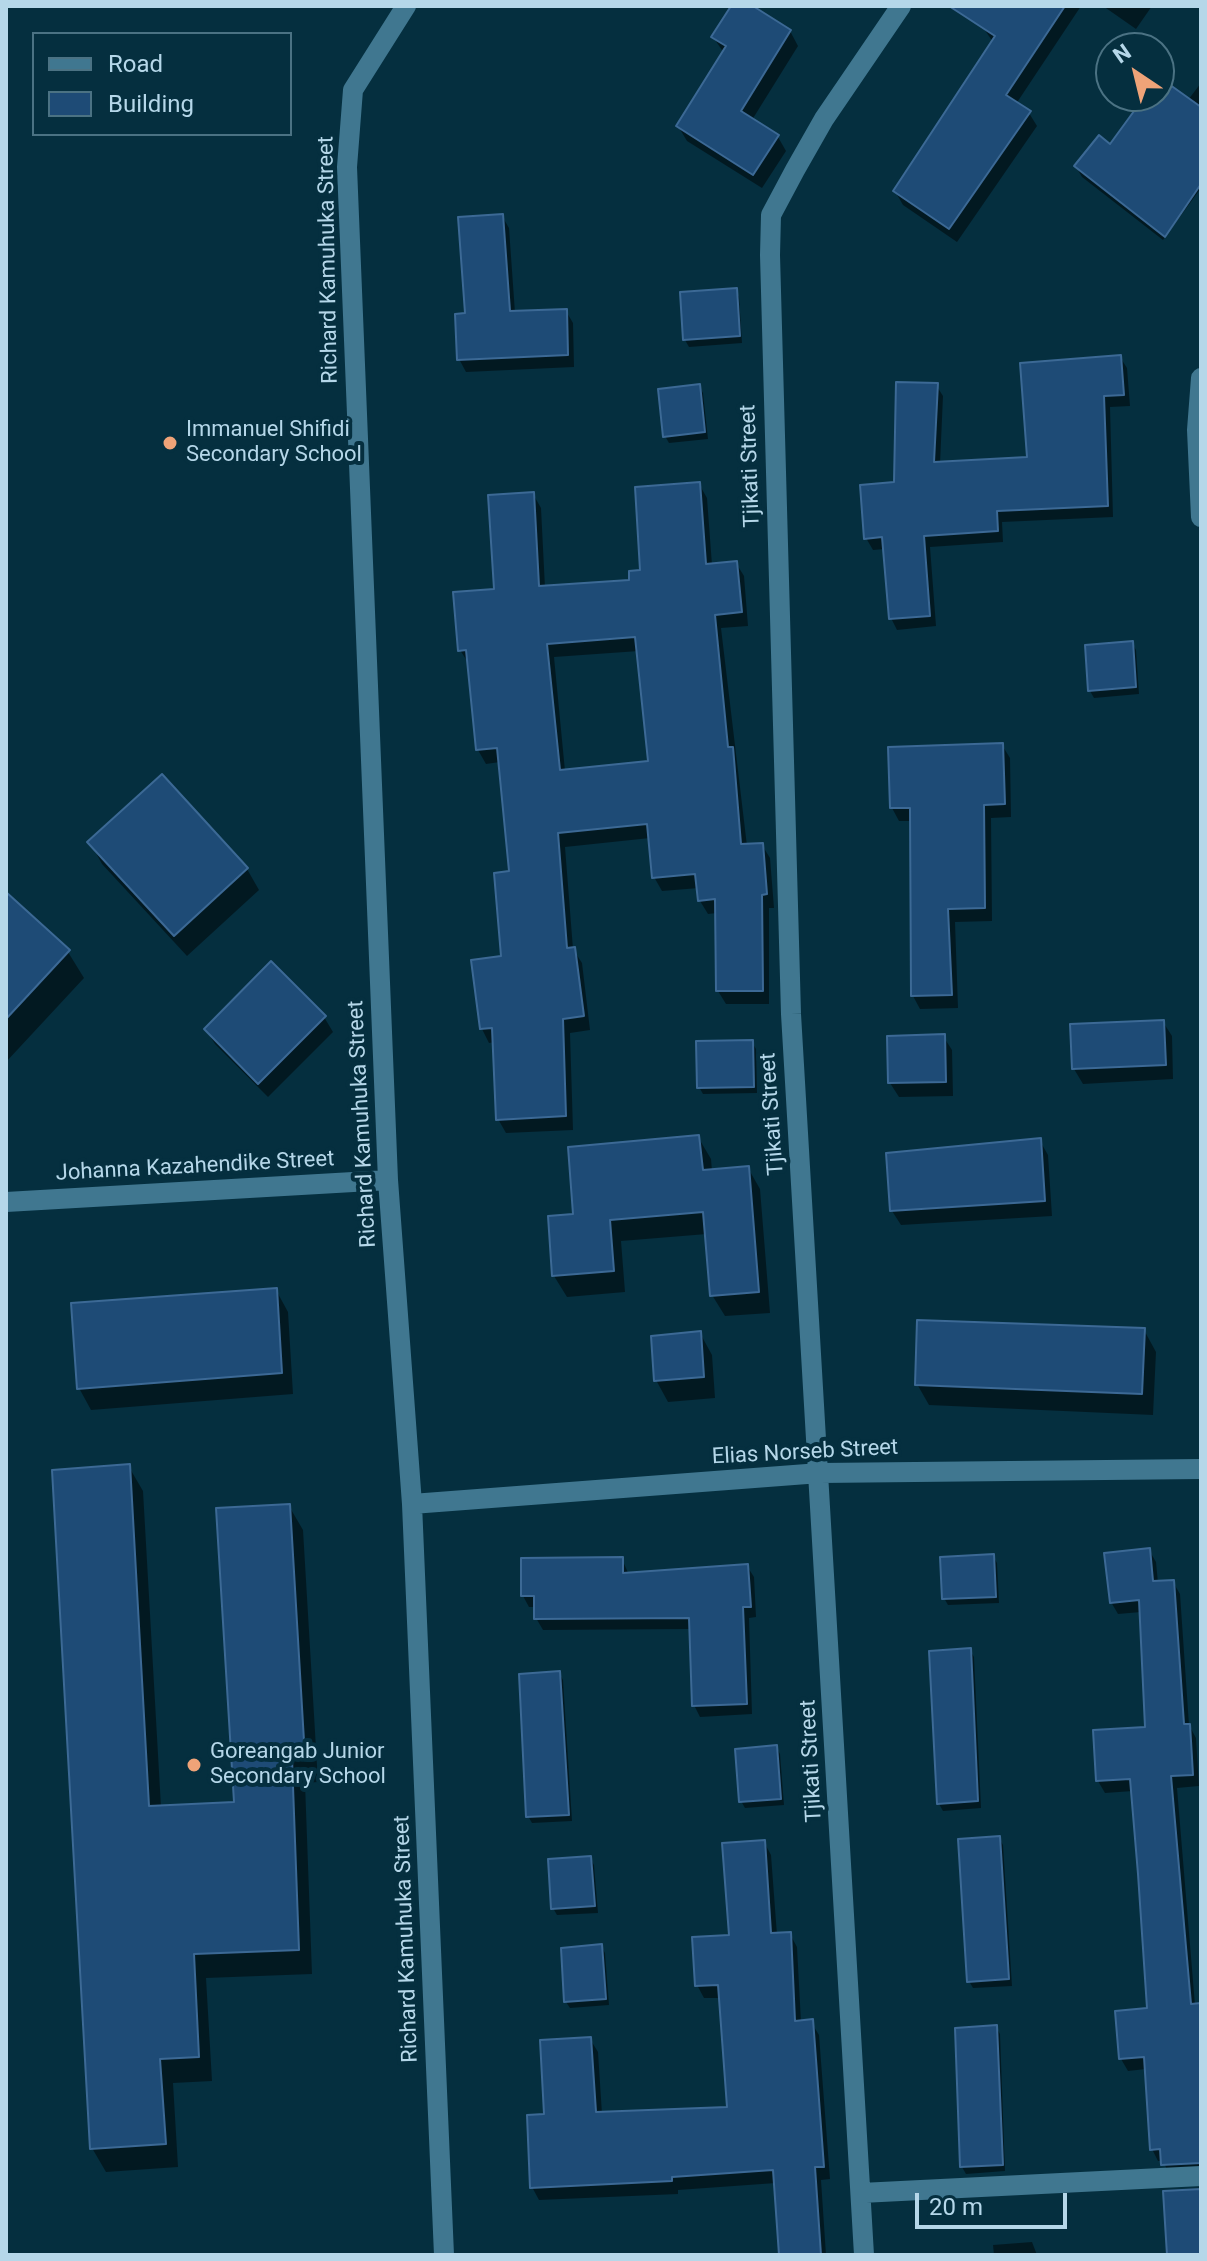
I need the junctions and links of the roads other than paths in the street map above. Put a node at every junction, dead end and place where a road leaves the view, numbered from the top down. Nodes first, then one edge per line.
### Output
1 (406, 6) edge
2 (901, 6) edge
3 (1201, 378) edge
4 (1201, 517) edge
5 (388, 1180) junction
6 (6, 1202) edge
7 (1201, 1469) edge
8 (820, 1473) junction
9 (412, 1504) junction
10 (1201, 2176) edge
11 (861, 2193) junction
12 (444, 2255) edge
13 (864, 2255) edge

1 - 5 street, Richard Kamuhuka Street
2 - 8 street, Tjikati Street
3 - 4 street
5 - 6 street, Johanna Kazahendike Street
5 - 9 street, Richard Kamuhuka Street
7 - 8 street, Elias Norseb Street
8 - 9 street, Elias Norseb Street
8 - 11 street, Tjikati Street
9 - 12 street, Richard Kamuhuka Street
10 - 11 street
11 - 13 street, Tjikati Street

